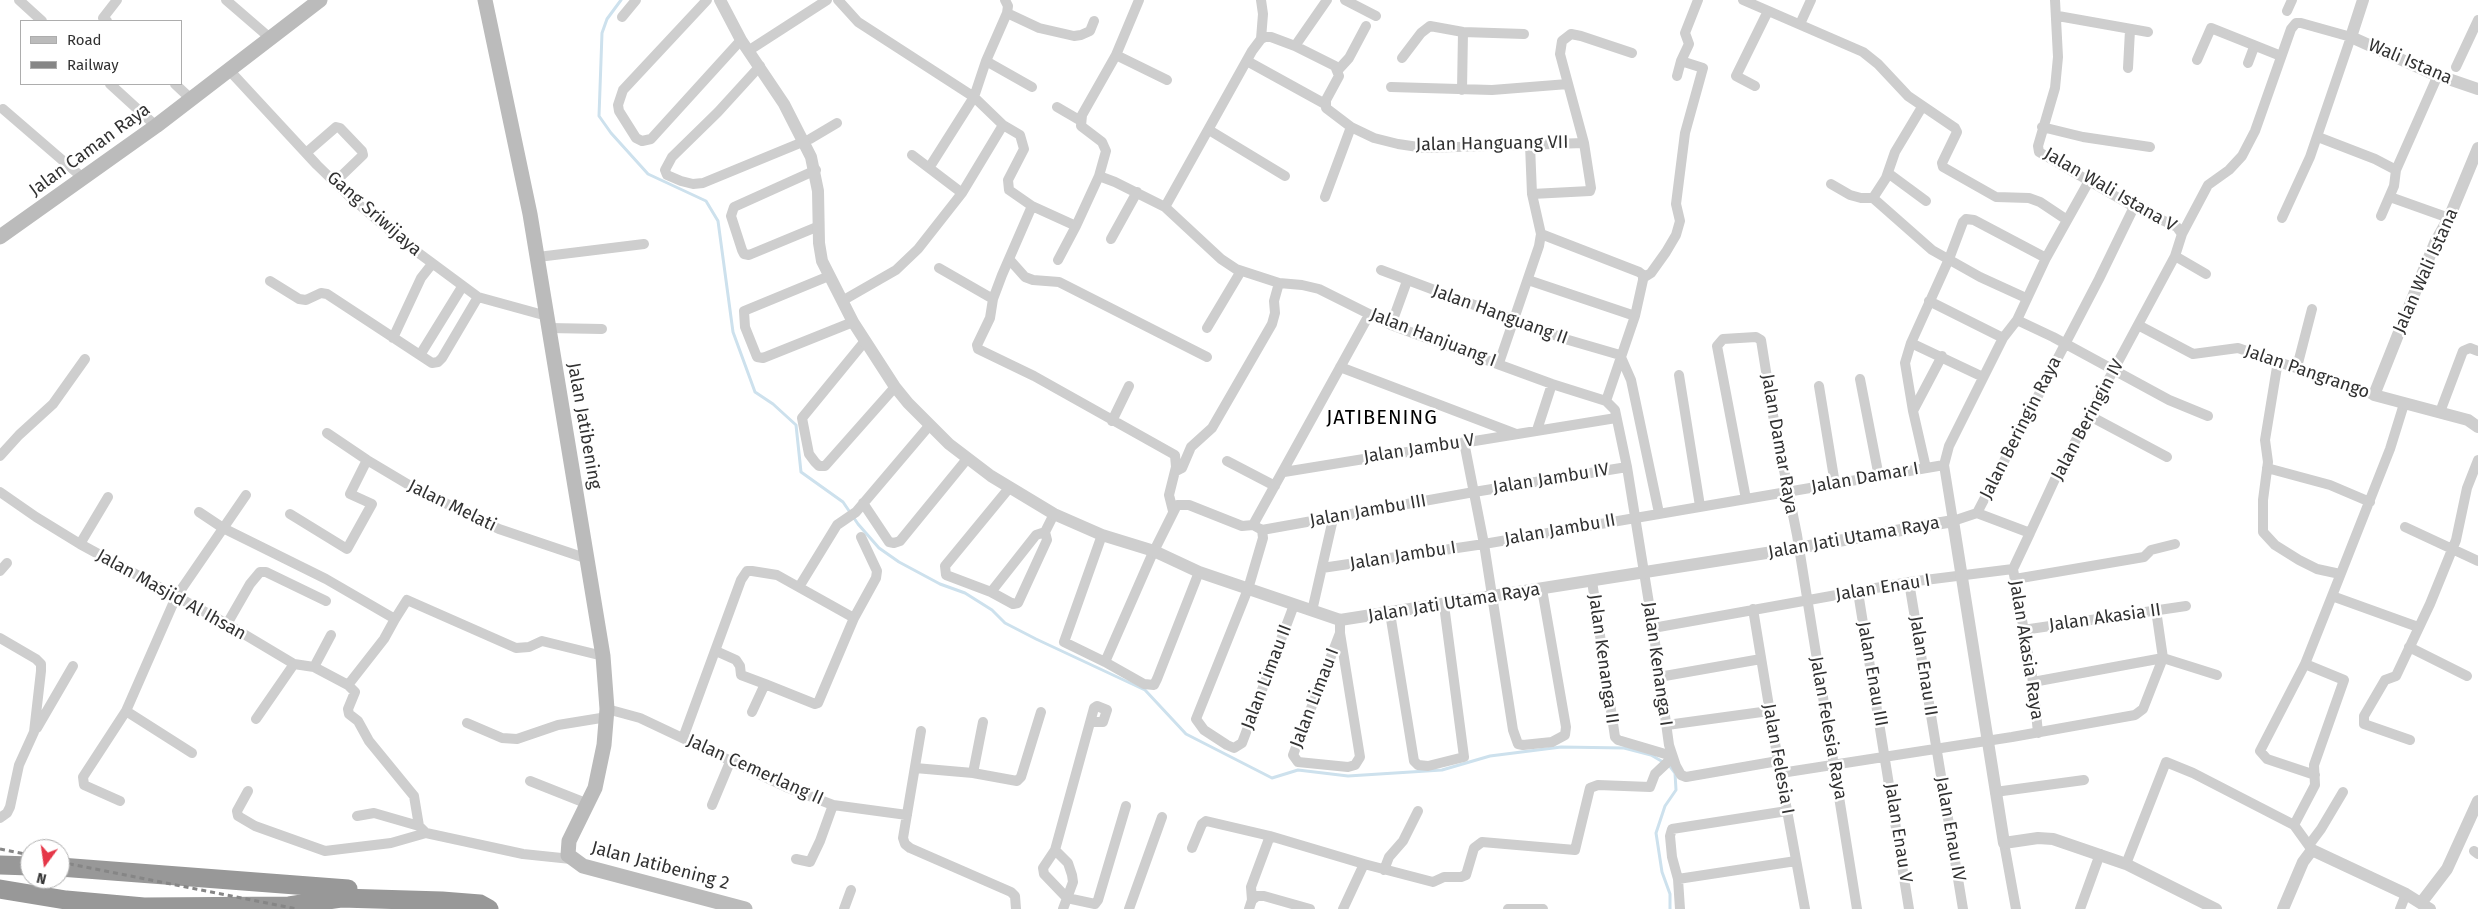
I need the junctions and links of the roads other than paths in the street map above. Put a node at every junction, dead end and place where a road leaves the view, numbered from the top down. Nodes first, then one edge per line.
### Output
1 (19, 0) edge
2 (117, 0) edge
3 (226, 0) edge
4 (320, 0) edge
5 (485, 0) edge
6 (636, 0) edge
7 (707, 0) edge
8 (720, 0) edge
9 (827, 0) edge
10 (838, 0) edge
11 (1005, 0) edge
12 (1261, 0) edge
13 (1327, 0) edge
14 (1345, 0) edge
15 (1698, 0) edge
16 (1743, 0) edge
17 (1811, 0) edge
18 (2056, 0) edge
19 (2292, 0) edge
20 (2363, 0) edge
21 (1138, 1) edge
22 (1768, 11) junction
23 (2287, 12) dead end
24 (1007, 13) junction
25 (1376, 16) dead end
26 (2058, 16) junction
27 (622, 17) dead end
28 (105, 19) edge
29 (41, 20) edge
30 (2478, 20) edge
31 (1094, 21) dead end
32 (1800, 24) junction
33 (1366, 26) dead end
34 (2130, 30) junction
35 (1463, 32) junction
36 (2148, 32) dead end
37 (1524, 34) dead end
38 (2351, 37) junction
39 (270, 38) junction
40 (1261, 38) junction
41 (745, 45) junction
42 (1295, 46) junction
43 (2254, 46) junction
44 (1632, 53) dead end
45 (1116, 55) junction
46 (2281, 56) junction
47 (1402, 58) dead end
48 (2197, 60) dead end
49 (986, 61) junction
50 (1247, 61) junction
51 (1681, 61) junction
52 (2248, 63) dead end
53 (760, 66) junction
54 (2456, 67) dead end
55 (2128, 68) dead end
56 (229, 70) junction
57 (1339, 73) junction
58 (2438, 75) junction
59 (1677, 76) dead end
60 (1167, 80) dead end
61 (1568, 84) junction
62 (111, 85) edge
63 (175, 85) edge
64 (1755, 86) dead end
65 (1032, 87) dead end
66 (1391, 87) dead end
67 (2478, 89) edge
68 (1462, 90) junction
69 (974, 97) junction
70 (191, 99) junction
71 (1325, 104) junction
72 (1057, 107) dead end
73 (1922, 107) junction
74 (3, 109) dead end
75 (1080, 121) junction
76 (838, 123) dead end
77 (1003, 125) junction
78 (156, 126) junction
79 (1351, 127) junction
80 (2042, 128) junction
81 (1209, 130) junction
82 (2318, 137) junction
83 (804, 142) junction
84 (1584, 144) junction
85 (1530, 145) junction
86 (2150, 147) dead end
87 (2478, 148) edge
88 (306, 153) junction
89 (912, 155) dead end
90 (928, 168) junction
91 (816, 170) junction
92 (2396, 170) junction
93 (1888, 173) junction
94 (1099, 176) junction
95 (1285, 176) dead end
96 (83, 178) junction
97 (335, 182) junction
98 (2089, 182) junction
99 (1831, 184) dead end
100 (1137, 192) junction
101 (962, 194) junction
102 (1532, 194) junction
103 (1325, 197) dead end
104 (2390, 197) junction
105 (1873, 198) junction
106 (1926, 201) dead end
107 (1032, 206) junction
108 (1165, 207) junction
109 (2134, 207) junction
110 (2381, 216) dead end
111 (2282, 218) dead end
112 (2449, 218) junction
113 (2067, 220) junction
114 (819, 226) junction
115 (1076, 226) junction
116 (1541, 234) junction
117 (2182, 234) junction
118 (0, 237) edge
119 (1111, 239) dead end
120 (644, 244) dead end
121 (2175, 256) junction
122 (538, 257) junction
123 (2046, 258) junction
124 (1009, 259) junction
125 (1949, 259) junction
126 (1058, 260) dead end
127 (432, 264) junction
128 (939, 268) dead end
129 (1241, 270) junction
130 (1381, 270) dead end
131 (2206, 274) dead end
132 (829, 276) junction
133 (1643, 276) junction
134 (1528, 280) junction
135 (270, 281) dead end
136 (1407, 281) junction
137 (1279, 283) junction
138 (462, 287) junction
139 (478, 297) junction
140 (2026, 298) junction
141 (993, 299) junction
142 (842, 301) junction
143 (1929, 301) junction
144 (2312, 309) dead end
145 (1369, 315) junction
146 (1634, 316) junction
147 (1514, 320) junction
148 (2017, 320) junction
149 (548, 322) junction
150 (853, 322) junction
151 (1391, 324) junction
152 (2138, 325) junction
153 (602, 328) dead end
154 (1207, 328) dead end
155 (393, 338) junction
156 (2003, 338) junction
157 (865, 341) junction
158 (1911, 343) junction
159 (2065, 343) junction
160 (2478, 351) edge
161 (420, 355) junction
162 (1620, 355) junction
163 (1208, 356) dead end
164 (1942, 356) junction
165 (86, 359) dead end
166 (2278, 361) junction
167 (1499, 363) junction
168 (1340, 367) junction
169 (2297, 367) junction
170 (2114, 371) junction
171 (1679, 375) dead end
172 (1983, 377) junction
173 (1860, 379) dead end
174 (1552, 384) junction
175 (1129, 386) dead end
176 (1819, 386) dead end
177 (895, 387) junction
178 (2374, 395) junction
179 (1606, 401) junction
180 (2404, 404) junction
181 (1913, 411) junction
182 (2440, 412) junction
183 (2090, 416) junction
184 (2208, 416) dead end
185 (1616, 418) junction
186 (1112, 421) junction
187 (930, 426) junction
188 (2478, 427) edge
189 (1537, 430) junction
190 (327, 433) dead end
191 (1517, 434) junction
192 (1464, 442) junction
193 (0, 456) edge
194 (2166, 457) dead end
195 (968, 459) junction
196 (366, 460) junction
197 (2478, 460) edge
198 (1227, 461) dead end
199 (1944, 465) junction
200 (1627, 467) junction
201 (1926, 468) junction
202 (2267, 468) junction
203 (1175, 472) junction
204 (1284, 472) junction
205 (1879, 477) junction
206 (1835, 484) junction
207 (1010, 486) junction
208 (1275, 486) junction
209 (1787, 491) junction
210 (0, 492) edge
211 (1474, 492) junction
212 (246, 495) dead end
213 (108, 497) dead end
214 (1746, 499) junction
215 (2370, 502) junction
216 (863, 503) junction
217 (1700, 506) junction
218 (1173, 511) junction
219 (199, 512) dead end
220 (1659, 513) junction
221 (1977, 513) junction
222 (290, 514) dead end
223 (1054, 514) junction
224 (1636, 517) junction
225 (1333, 519) junction
226 (1953, 521) junction
227 (2405, 527) dead end
228 (223, 528) junction
229 (1258, 528) junction
230 (1045, 532) junction
231 (2030, 533) junction
232 (1102, 535) junction
233 (860, 537) dead end
234 (80, 544) junction
235 (1484, 544) junction
236 (2174, 544) dead end
237 (1798, 548) junction
238 (2453, 550) junction
239 (1154, 551) junction
240 (588, 558) junction
241 (2478, 561) edge
242 (1322, 568) junction
243 (1644, 571) junction
244 (1199, 572) junction
245 (2014, 574) junction
246 (2340, 574) junction
247 (1961, 575) junction
248 (1592, 581) junction
249 (1909, 582) junction
250 (799, 587) junction
251 (1248, 589) junction
252 (1542, 589) junction
253 (990, 592) junction
254 (1858, 592) junction
255 (2332, 596) junction
256 (176, 597) junction
257 (1493, 597) junction
258 (326, 601) dead end
259 (1806, 601) junction
260 (1294, 605) junction
261 (1444, 605) junction
262 (2186, 606) dead end
263 (1753, 609) junction
264 (2156, 610) junction
265 (1312, 611) junction
266 (1390, 613) junction
267 (854, 618) junction
268 (396, 619) junction
269 (227, 624) junction
270 (1340, 627) junction
271 (2418, 627) junction
272 (1654, 628) junction
273 (2023, 630) junction
274 (331, 635) dead end
275 (0, 638) edge
276 (2409, 647) junction
277 (716, 651) junction
278 (603, 656) junction
279 (2162, 658) junction
280 (1761, 659) junction
281 (1105, 662) junction
282 (294, 664) junction
283 (2305, 664) junction
284 (73, 666) dead end
285 (314, 667) junction
286 (2217, 675) dead end
287 (2467, 676) dead end
288 (1660, 677) junction
289 (2033, 682) junction
290 (765, 684) junction
291 (348, 685) junction
292 (1769, 711) junction
293 (126, 712) junction
294 (752, 712) dead end
295 (1041, 712) dead end
296 (607, 713) junction
297 (256, 719) dead end
298 (983, 722) dead end
299 (1091, 722) dead end
300 (467, 723) dead end
301 (1667, 725) junction
302 (921, 731) dead end
303 (34, 732) junction
304 (2038, 733) junction
305 (683, 738) junction
306 (2410, 740) dead end
307 (1988, 741) junction
308 (1936, 749) junction
309 (192, 753) dead end
310 (1886, 757) junction
311 (1673, 760) junction
312 (1778, 761) junction
313 (730, 762) junction
314 (1835, 766) junction
315 (914, 768) junction
316 (973, 773) junction
317 (1781, 773) junction
318 (2315, 775) junction
319 (2084, 780) dead end
320 (530, 781) dead end
321 (248, 791) dead end
322 (1995, 792) junction
323 (2343, 792) dead end
324 (120, 801) dead end
325 (2478, 801) edge
326 (588, 804) junction
327 (712, 805) dead end
328 (833, 805) junction
329 (1126, 806) dead end
330 (1418, 811) dead end
331 (1787, 811) junction
332 (907, 815) junction
333 (357, 816) dead end
334 (1162, 817) dead end
335 (0, 818) edge
336 (2294, 825) junction
337 (423, 829) junction
338 (1270, 836) junction
339 (2004, 843) junction
340 (2310, 847) junction
341 (1192, 848) dead end
342 (1055, 850) junction
343 (2100, 854) junction
344 (570, 857) junction
345 (796, 859) dead end
346 (1796, 861) junction
347 (1364, 864) junction
348 (2126, 864) junction
349 (0, 865) edge
350 (20, 866) edge
351 (70, 868) edge
352 (1384, 870) junction
353 (1678, 879) junction
354 (851, 890) dead end
355 (0, 891) edge
356 (2406, 894) junction
357 (1067, 898) junction
358 (442, 901) junction
359 (1250, 904) edge
360 (2425, 906) edge
361 (83, 909) edge
362 (489, 909) edge
363 (745, 909) edge
364 (844, 909) edge
365 (1016, 909) edge
366 (1063, 909) edge
367 (1129, 909) edge
368 (1310, 909) edge
369 (1343, 909) edge
370 (1508, 909) edge
371 (1537, 909) edge
372 (1680, 909) edge
373 (1805, 909) edge
374 (1857, 909) edge
375 (1910, 909) edge
376 (1963, 909) edge
377 (2014, 909) edge
378 (2080, 909) edge
379 (2216, 909) edge
380 (2283, 909) edge
381 (2400, 909) edge

1 - 29 street
2 - 28 street
3 - 39 street
4 - 39 main road, Jalan Caman Raya
5 - 122 main road, Jalan Jatibening
6 - 27 street
7 - 41 street
8 - 41 street, Jalan Jati Utama Raya
9 - 41 street
10 - 69 street
11 - 24 street
12 - 40 street
13 - 42 street
14 - 25 street
15 - 51 street
16 - 22 street
17 - 32 street
18 - 26 street, Jalan Wali Istana V
19 - 23 street
20 - 38 street, Wali Istana
21 - 45 street
22 - 32 street
22 - 64 street
24 - 31 street
24 - 49 street
26 - 34 street
26 - 80 street, Jalan Wali Istana V
30 - 54 street
32 - 73 street
33 - 57 street
34 - 36 street
34 - 55 street
35 - 37 street
35 - 47 street
35 - 68 street
38 - 46 street, Jalan Beringin IV
38 - 58 street, Wali Istana
38 - 82 street
39 - 56 main road, Jalan Caman Raya
40 - 42 street
40 - 50 street
41 - 53 street, Jalan Jati Utama Raya
42 - 57 street
43 - 46 street
43 - 48 street
43 - 52 street
44 - 61 street
45 - 60 street
45 - 75 street
46 - 117 street, Jalan Beringin IV
49 - 65 street
49 - 69 street
50 - 71 street, Jalan Hanguang VII
50 - 81 street
51 - 59 street
51 - 133 street
53 - 83 street, Jalan Jati Utama Raya
53 - 83 street
56 - 70 main road, Jalan Caman Raya
56 - 88 street, Gang Sriwijaya
57 - 71 street
58 - 67 street, Wali Istana
58 - 92 street
61 - 68 street
61 - 84 street
62 - 78 street
63 - 70 street
66 - 68 street
69 - 77 street
69 - 90 street
70 - 78 main road, Jalan Caman Raya
71 - 79 street, Jalan Hanguang VII
72 - 75 street
73 - 93 street
73 - 113 street
74 - 96 street
75 - 94 street
76 - 83 street
77 - 101 street
77 - 107 street
78 - 96 main road, Jalan Caman Raya
79 - 85 street, Jalan Hanguang VII
79 - 103 street
80 - 86 street
80 - 98 street, Jalan Wali Istana V
81 - 95 street
81 - 108 street
82 - 92 street
82 - 111 street
83 - 91 street, Jalan Jati Utama Raya
84 - 85 street, Jalan Hanguang VII
84 - 102 street
85 - 102 street
87 - 112 street, Jalan Wali Istana
88 - 97 street, Gang Sriwijaya
88 - 97 street
89 - 90 street
90 - 101 street
91 - 114 street, Jalan Jati Utama Raya
91 - 114 street
92 - 104 street
93 - 105 street
93 - 106 street
94 - 100 street, Jalan Hanjuang I
94 - 115 street
96 - 118 main road, Jalan Caman Raya
97 - 127 street, Gang Sriwijaya
98 - 109 street, Jalan Wali Istana V
98 - 113 street
99 - 105 street
100 - 108 street, Jalan Hanjuang I
100 - 119 street
101 - 142 street
102 - 116 street
104 - 110 street
104 - 112 street
105 - 125 street
107 - 115 street
107 - 124 street
108 - 129 street, Jalan Hanjuang I
109 - 117 street, Jalan Wali Istana V
109 - 159 street, Jalan Beringin Raya
112 - 178 street, Jalan Wali Istana
113 - 123 street
114 - 132 street, Jalan Jati Utama Raya
115 - 126 street
116 - 133 street
116 - 134 street
117 - 121 street, Jalan Beringin IV
120 - 122 street
121 - 131 street
121 - 152 street, Jalan Beringin IV
122 - 149 main road, Jalan Jatibening
123 - 125 street
123 - 140 street
124 - 141 street
124 - 163 street
125 - 140 street
125 - 143 street
127 - 138 street, Gang Sriwijaya
127 - 155 street
128 - 141 street
129 - 137 street, Jalan Hanjuang I
129 - 154 street
130 - 136 street, Jalan Hanguang II
132 - 142 street, Jalan Jati Utama Raya
132 - 150 street
133 - 146 street
134 - 146 street
134 - 147 street
135 - 155 street
136 - 147 street, Jalan Hanguang II
136 - 151 street
137 - 145 street, Jalan Hanjuang I
137 - 203 street
138 - 139 street, Gang Sriwijaya
138 - 161 street
139 - 149 street, Gang Sriwijaya
139 - 161 street
140 - 148 street
141 - 186 street
142 - 150 street, Jalan Jati Utama Raya
143 - 156 street
143 - 158 street
144 - 169 street
145 - 151 street, Jalan Hanjuang I
145 - 168 street
146 - 162 street
147 - 162 street, Jalan Hanguang II
147 - 167 street
148 - 156 street
148 - 159 street
149 - 153 street, Gang Sriwijaya
149 - 240 main road, Jalan Jatibening
150 - 157 street, Jalan Jati Utama Raya
151 - 167 street, Jalan Hanjuang I
152 - 166 street, Jalan Pangrango
152 - 170 street, Jalan Beringin IV
155 - 161 street
156 - 172 street
157 - 177 street, Jalan Jati Utama Raya
157 - 177 street
158 - 164 street
158 - 181 street
159 - 170 street
159 - 221 street, Jalan Beringin Raya
160 - 182 street
162 - 179 street
162 - 220 street
164 - 172 street
164 - 181 street
165 - 193 street
166 - 169 street, Jalan Pangrango
166 - 202 street
167 - 174 street, Jalan Hanjuang I
168 - 191 street
168 - 204 street
169 - 178 street, Jalan Pangrango
170 - 183 street, Jalan Beringin IV
170 - 184 street
171 - 217 street
172 - 199 street
173 - 205 street
174 - 179 street, Jalan Hanjuang I
174 - 189 street
175 - 186 street
176 - 206 street
177 - 187 street, Jalan Jati Utama Raya
178 - 180 street, Jalan Pangrango
179 - 185 street
180 - 182 street, Jalan Pangrango
180 - 215 street
181 - 201 street
182 - 188 street, Jalan Pangrango
183 - 194 street
183 - 231 street, Jalan Beringin IV
185 - 189 street, Jalan Jambu V
185 - 200 street, Jalan Kenanga I
186 - 203 street
187 - 195 street, Jalan Jati Utama Raya
187 - 216 street
189 - 191 street, Jalan Jambu V
190 - 196 street, Jalan Melati
191 - 192 street, Jalan Jambu V
192 - 204 street, Jalan Jambu V
192 - 211 street
195 - 207 street, Jalan Jati Utama Raya
195 - 216 street
196 - 222 street
196 - 240 street, Jalan Melati
197 - 238 street
198 - 208 street
199 - 201 street, Jalan Damar I
199 - 226 street
200 - 211 street, Jalan Jambu IV
200 - 224 street, Jalan Kenanga I
201 - 205 street, Jalan Damar I
202 - 215 street
202 - 246 street
203 - 218 street
204 - 208 street
205 - 206 street, Jalan Damar I
206 - 209 street, Jalan Damar I
207 - 223 street, Jalan Jati Utama Raya
207 - 253 street
208 - 229 street
209 - 214 street, Jalan Damar I
209 - 214 street, Jalan Damar Raya
209 - 237 street, Jalan Damar Raya
210 - 234 street, Jalan Masjid Al Ihsan
211 - 225 street, Jalan Jambu III
211 - 235 street
212 - 228 street
213 - 234 street
214 - 217 street, Jalan Damar I
215 - 246 street
216 - 250 street
217 - 220 street, Jalan Jambu II
218 - 229 street, Jalan Jambu III
218 - 239 street
219 - 228 street
220 - 224 street, Jalan Jambu II
221 - 226 street
221 - 231 street
223 - 230 street
223 - 232 street, Jalan Jati Utama Raya
224 - 235 street, Jalan Jambu II
224 - 243 street, Jalan Kenanga I
225 - 229 street, Jalan Jambu III
225 - 242 street
226 - 237 street, Jalan Jati Utama Raya
226 - 247 street, Jalan Jati Utama Raya
227 - 238 street
228 - 256 street
228 - 268 street
229 - 251 street
230 - 253 street
230 - 253 street
231 - 245 street, Jalan Beringin IV
232 - 239 street, Jalan Jati Utama Raya
232 - 281 street
233 - 267 street
234 - 256 street, Jalan Masjid Al Ihsan
235 - 242 street, Jalan Jambu I
235 - 257 street
236 - 245 street
237 - 243 street, Jalan Jati Utama Raya
237 - 259 street, Jalan Felesia Raya
238 - 241 street
238 - 271 street
239 - 244 street, Jalan Jati Utama Raya
239 - 281 street
240 - 278 main road, Jalan Jatibening
242 - 265 street
243 - 248 street, Jalan Jati Utama Raya
243 - 272 street, Jalan Kenanga I
244 - 251 street, Jalan Jati Utama Raya
244 - 281 street
245 - 247 street, Jalan Akasia Raya
245 - 273 street, Jalan Akasia Raya
246 - 255 street
247 - 249 street, Jalan Enau I
247 - 307 street, Jalan Jati Utama Raya
248 - 252 street, Jalan Jati Utama Raya
248 - 311 street, Jalan Kenanga II
249 - 254 street, Jalan Enau I
249 - 308 street, Jalan Enau II
250 - 267 street
250 - 277 street
251 - 260 street, Jalan Jati Utama Raya
251 - 260 street, Jalan Limau II
252 - 257 street, Jalan Jati Utama Raya
252 - 257 street
254 - 259 street, Jalan Enau I
254 - 310 street, Jalan Enau III
255 - 271 street
255 - 283 street
256 - 269 street, Jalan Masjid Al Ihsan
256 - 293 street
257 - 261 street, Jalan Jati Utama Raya
258 - 269 street
259 - 263 street, Jalan Enau I
259 - 314 street, Jalan Felesia Raya
260 - 265 street, Jalan Jati Utama Raya
261 - 266 street, Jalan Jati Utama Raya
261 - 266 street
262 - 264 street, Jalan Akasia II
263 - 272 street, Jalan Enau I
263 - 280 street, Jalan Felesia I
264 - 273 street, Jalan Akasia II
264 - 279 street
265 - 270 street, Jalan Jati Utama Raya
266 - 270 street, Jalan Jati Utama Raya
267 - 290 street
268 - 278 street
268 - 291 street
269 - 282 street, Jalan Masjid Al Ihsan
270 - 270 street, Jalan Limau I
271 - 276 street
272 - 288 street, Jalan Kenanga I
273 - 289 street, Jalan Akasia Raya
274 - 285 street
275 - 303 street
276 - 287 street
276 - 306 street
277 - 290 street
277 - 305 street
278 - 296 main road, Jalan Jatibening
279 - 286 street
279 - 289 street
279 - 304 street
280 - 288 street
280 - 292 street, Jalan Felesia I
282 - 285 street, Jalan Masjid Al Ihsan
282 - 297 street
283 - 318 street
283 - 318 street
284 - 303 street
285 - 291 street, Jalan Masjid Al Ihsan
288 - 301 street, Jalan Kenanga I
289 - 304 street, Jalan Akasia Raya
290 - 294 street
291 - 337 street
292 - 301 street
292 - 312 street, Jalan Felesia I
293 - 309 street
293 - 324 street
295 - 316 street
296 - 300 street
296 - 305 street, Jalan Cemerlang II
296 - 326 main road, Jalan Jatibening
298 - 316 street
299 - 342 street
301 - 311 street, Jalan Kenanga I
302 - 315 street
303 - 335 street
304 - 307 street, Jalan Akasia Raya
305 - 313 street, Jalan Cemerlang II
307 - 308 street, Jalan Akasia Raya
307 - 322 street, Jalan Jati Utama Raya
308 - 310 street, Jalan Akasia Raya
308 - 376 street, Jalan Enau IV
310 - 314 street, Jalan Akasia Raya
310 - 375 street, Jalan Enau V
311 - 312 street
311 - 352 street
312 - 317 street, Jalan Felesia I
313 - 327 street
313 - 328 street, Jalan Cemerlang II
314 - 317 street, Jalan Akasia Raya
314 - 374 street, Jalan Felesia Raya
315 - 316 street
315 - 332 street
317 - 331 street, Jalan Felesia I
318 - 336 street
319 - 322 street
320 - 326 street
321 - 337 street
322 - 339 street, Jalan Jati Utama Raya
323 - 340 street
325 - 360 street
326 - 344 main road, Jalan Jatibening
328 - 332 street, Jalan Cemerlang II
328 - 345 street
329 - 357 street
330 - 352 street
331 - 346 street, Jalan Felesia I
331 - 353 street
332 - 365 street
333 - 337 street
334 - 367 street
336 - 340 street
336 - 348 street
337 - 344 street
338 - 341 street
338 - 347 street
338 - 359 street
339 - 343 street
339 - 377 street
340 - 356 street
340 - 380 street
342 - 357 street
342 - 357 street
343 - 348 street
343 - 378 street
344 - 363 main road, Jalan Jatibening 2
346 - 353 street
346 - 373 street, Jalan Felesia I
347 - 352 street
347 - 369 street
348 - 379 street
349 - 350 highway
351 - 358 highway
353 - 372 street
354 - 364 street
355 - 358 highway
355 - 361 highway
356 - 360 street
356 - 381 street
357 - 366 street
358 - 362 highway
359 - 368 street
370 - 371 street

